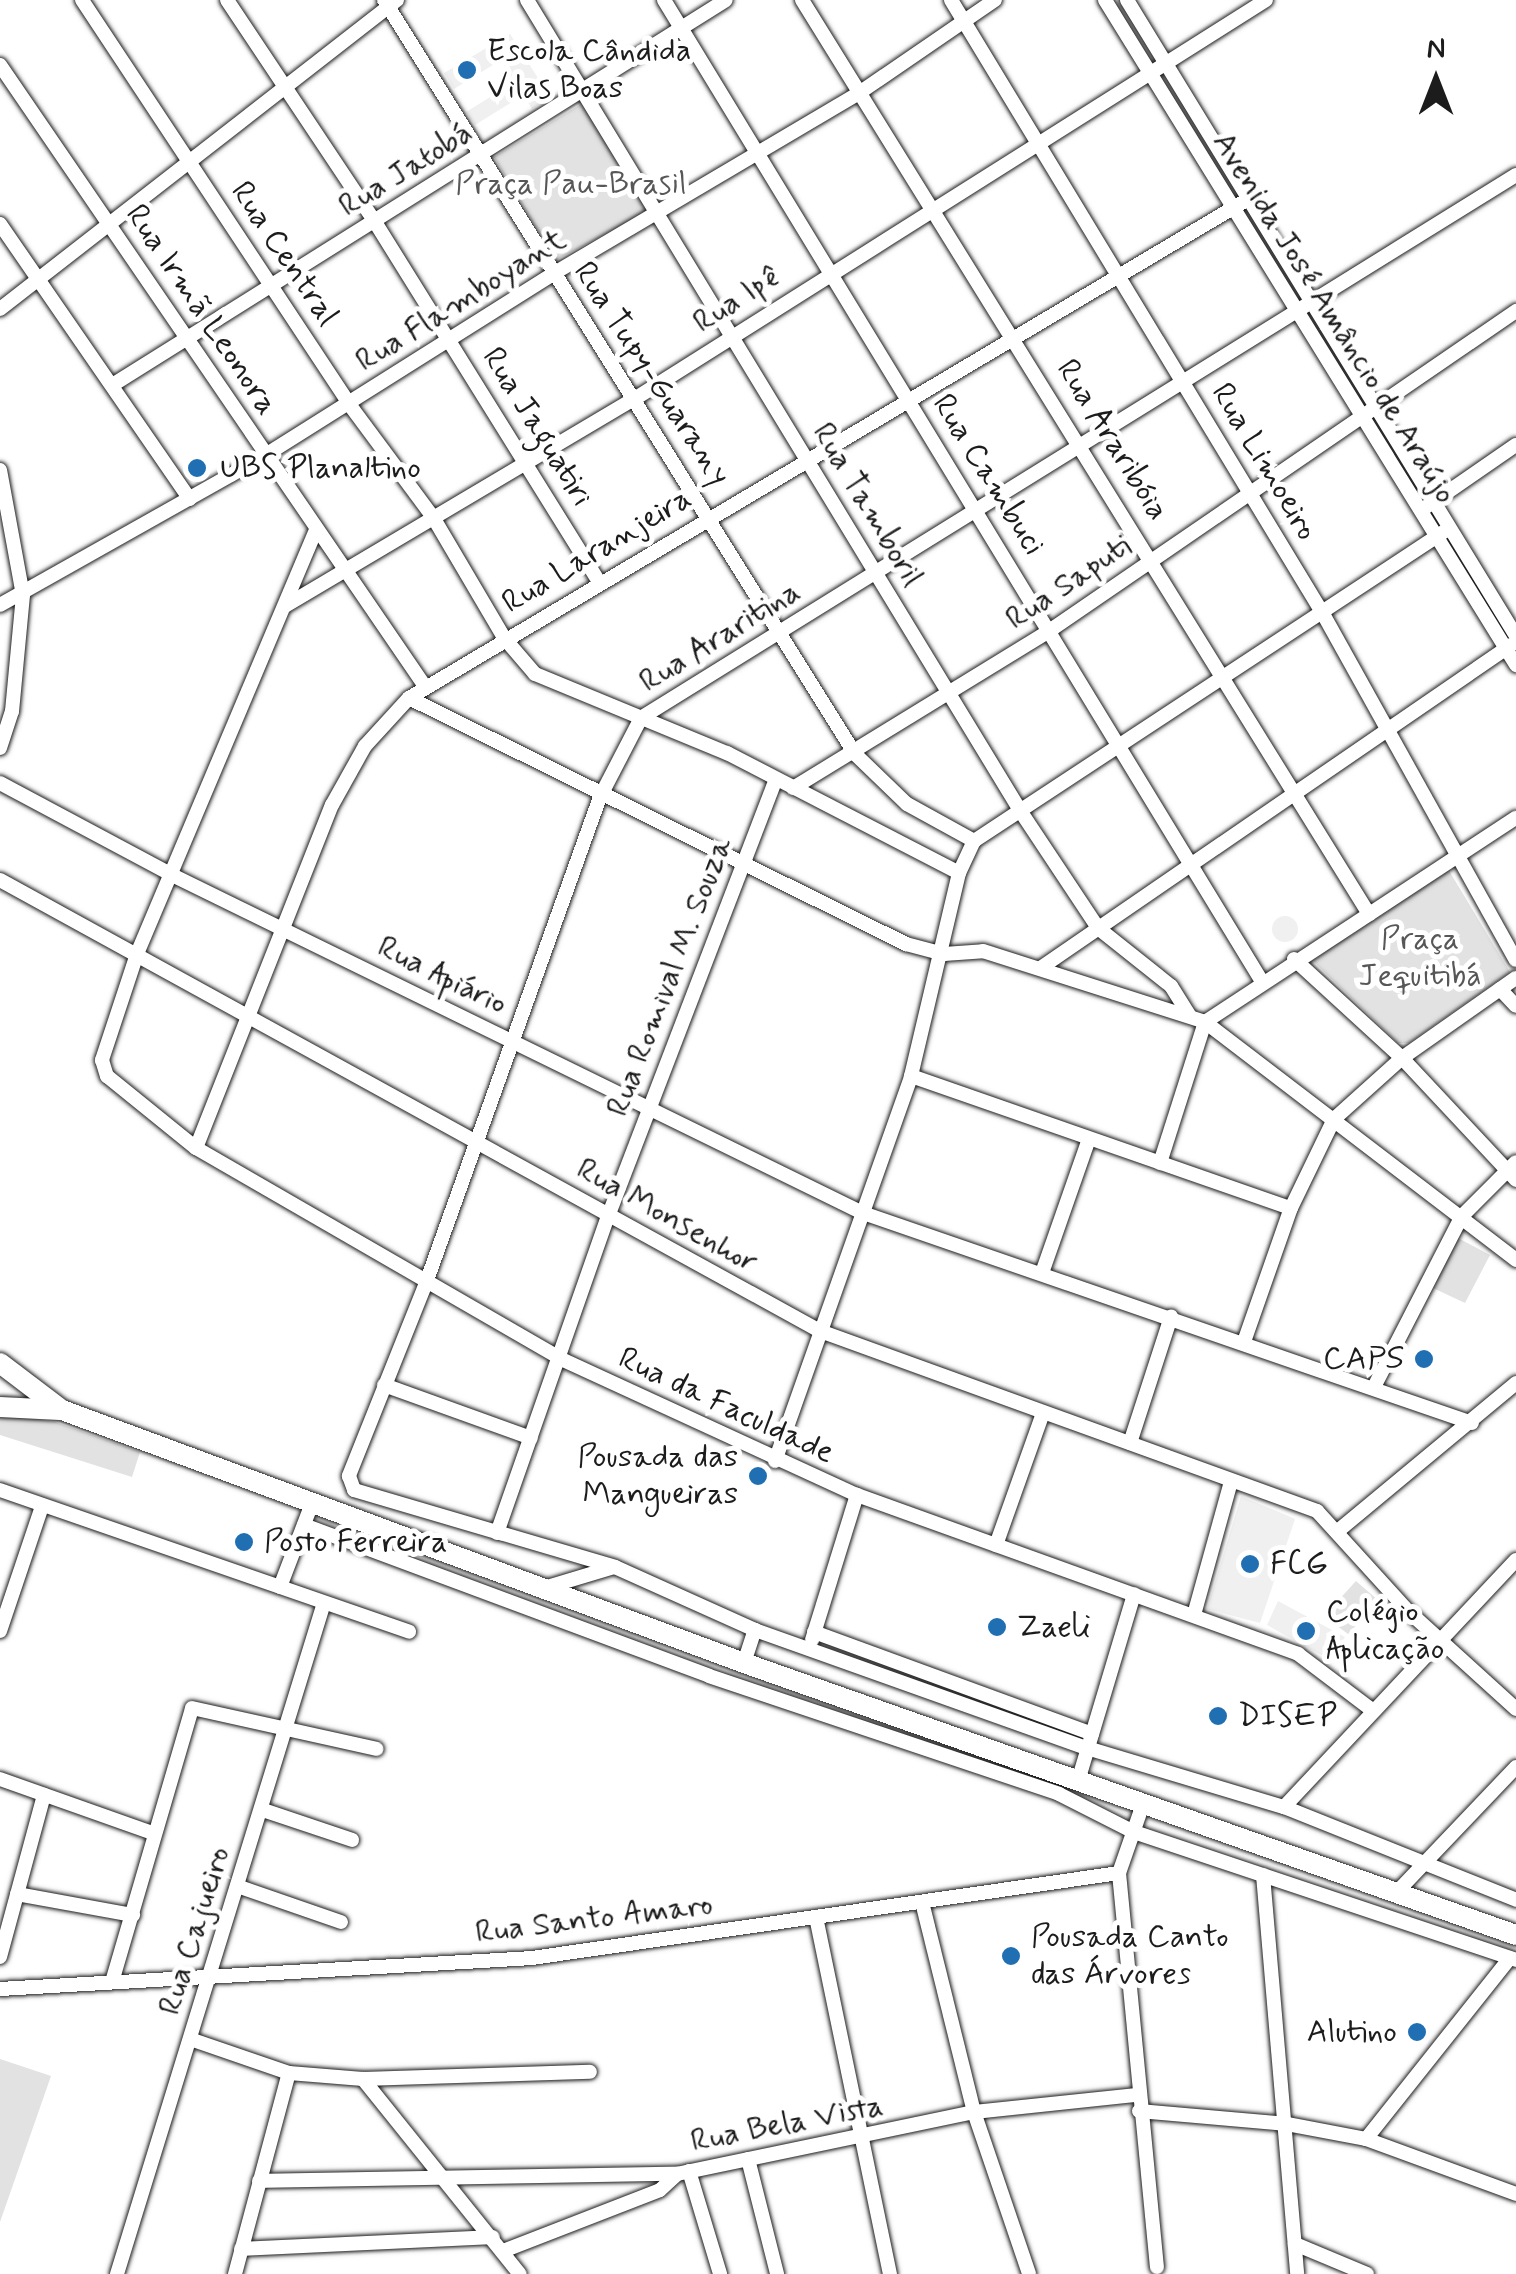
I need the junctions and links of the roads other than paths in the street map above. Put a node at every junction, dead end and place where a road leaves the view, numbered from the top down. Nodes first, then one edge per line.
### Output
1 (82, 0) edge
2 (228, 0) edge
3 (527, 0) edge
4 (664, 0) edge
5 (726, 0) edge
6 (802, 0) edge
7 (951, 0) edge
8 (995, 0) edge
9 (1105, 0) edge
10 (1127, 0) edge
11 (1266, 0) edge
12 (390, 2) edge
13 (964, 20) junction
14 (681, 28) junction
15 (0, 65) edge
16 (1166, 68) junction
17 (1151, 77) junction
18 (284, 88) junction
19 (586, 90) junction
20 (862, 91) junction
21 (1040, 144) junction
22 (760, 152) junction
23 (482, 154) junction
24 (190, 162) junction
25 (1516, 175) edge
26 (1241, 203) junction
27 (934, 210) junction
28 (660, 212) junction
29 (375, 222) junction
30 (0, 224) edge
31 (111, 224) junction
32 (833, 271) junction
33 (553, 274) junction
34 (1116, 274) junction
35 (38, 277) junction
36 (273, 284) junction
37 (1314, 300) junction
38 (0, 309) edge
39 (1297, 310) junction
40 (1516, 311) edge
41 (732, 336) junction
42 (1014, 336) junction
43 (189, 338) junction
44 (450, 339) junction
45 (1183, 382) junction
46 (114, 384) junction
47 (636, 398) junction
48 (908, 398) junction
49 (349, 404) junction
50 (1372, 413) junction
51 (1081, 442) junction
52 (1516, 445) edge
53 (264, 456) junction
54 (806, 458) junction
55 (528, 463) junction
56 (0, 470) edge
57 (1250, 491) junction
58 (190, 499) junction
59 (1428, 506) junction
60 (976, 511) junction
61 (710, 516) junction
62 (432, 517) junction
63 (316, 530) junction
64 (1443, 533) junction
65 (1154, 559) junction
66 (344, 570) junction
67 (877, 572) junction
68 (600, 583) junction
69 (22, 594) junction
70 (0, 606) edge
71 (284, 607) junction
72 (1322, 612) junction
73 (1052, 629) junction
74 (778, 634) junction
75 (505, 639) junction
76 (1513, 642) edge
77 (1516, 664) edge
78 (1228, 678) junction
79 (424, 684) junction
80 (950, 694) junction
81 (409, 698) junction
82 (642, 718) junction
83 (1392, 730) junction
84 (0, 748) edge
85 (1118, 748) junction
86 (855, 754) junction
87 (776, 780) junction
88 (0, 783) edge
89 (793, 788) junction
90 (1300, 795) junction
91 (600, 798) junction
92 (1020, 812) junction
93 (1516, 818) edge
94 (974, 841) junction
95 (1462, 856) junction
96 (1189, 862) junction
97 (742, 866) junction
98 (959, 872) junction
99 (172, 875) junction
100 (0, 880) edge
101 (1368, 914) junction
102 (281, 928) junction
103 (1098, 928) junction
104 (137, 954) junction
105 (944, 954) junction
106 (1294, 959) junction
107 (1516, 960) edge
108 (1042, 967) junction
109 (1516, 978) edge
110 (1261, 980) junction
111 (1500, 989) junction
112 (1516, 1006) edge
113 (247, 1015) junction
114 (1189, 1015) junction
115 (1205, 1022) junction
116 (514, 1042) junction
117 (1402, 1058) junction
118 (911, 1076) junction
119 (650, 1104) junction
120 (1334, 1119) junction
121 (1090, 1139) junction
122 (474, 1142) junction
123 (196, 1148) junction
124 (1160, 1163) junction
125 (1513, 1171) edge
126 (1292, 1208) junction
127 (864, 1213) junction
128 (609, 1214) junction
129 (1462, 1216) junction
130 (1516, 1260) edge
131 (1042, 1273) junction
132 (426, 1283) junction
133 (1171, 1318) junction
134 (820, 1331) junction
135 (1245, 1339) junction
136 (559, 1358) junction
137 (0, 1363) edge
138 (1516, 1383) edge
139 (384, 1384) junction
140 (1374, 1387) junction
141 (0, 1407) edge
142 (62, 1410) junction
143 (1042, 1413) junction
144 (1472, 1423) junction
145 (530, 1438) junction
146 (1130, 1443) junction
147 (774, 1461) junction
148 (1230, 1485) junction
149 (0, 1490) edge
150 (856, 1495) junction
151 (312, 1504) junction
152 (42, 1506) junction
153 (304, 1525) junction
154 (1338, 1530) junction
155 (497, 1533) junction
156 (996, 1545) junction
157 (1516, 1560) edge
158 (615, 1567) junction
159 (280, 1587) junction
160 (543, 1588) junction
161 (1134, 1594) junction
162 (324, 1604) junction
163 (1194, 1615) junction
164 (755, 1630) junction
165 (0, 1631) edge
166 (409, 1632) dead end
167 (814, 1632) junction
168 (1442, 1642) junction
169 (809, 1650) junction
170 (744, 1664) junction
171 (1516, 1709) edge
172 (1372, 1710) junction
173 (290, 1725) junction
174 (1090, 1741) junction
175 (377, 1749) dead end
176 (1516, 1767) edge
177 (0, 1778) edge
178 (1078, 1781) junction
179 (44, 1795) junction
180 (1143, 1804) junction
181 (1284, 1807) junction
182 (263, 1810) junction
183 (1134, 1832) junction
184 (155, 1834) junction
185 (352, 1840) dead end
186 (1424, 1864) junction
187 (1119, 1873) junction
188 (1263, 1875) junction
189 (237, 1886) junction
190 (1396, 1893) junction
191 (17, 1894) junction
192 (1516, 1900) edge
193 (922, 1902) junction
194 (133, 1915) junction
195 (816, 1918) junction
196 (341, 1922) dead end
197 (1516, 1935) edge
198 (0, 1957) edge
199 (1513, 1959) edge
200 (207, 1975) junction
201 (112, 1982) junction
202 (0, 1990) edge
203 (190, 2039) junction
204 (590, 2072) dead end
205 (289, 2073) junction
206 (363, 2079) junction
207 (1137, 2095) junction
208 (1140, 2111) junction
209 (974, 2112) junction
210 (1288, 2124) junction
211 (864, 2138) junction
212 (1366, 2139) junction
213 (748, 2160) junction
214 (683, 2172) junction
215 (445, 2175) junction
216 (259, 2182) junction
217 (1516, 2194) edge
218 (492, 2237) junction
219 (1295, 2244) junction
220 (241, 2248) junction
221 (502, 2250) junction
222 (1157, 2267) dead end
223 (117, 2274) edge
224 (235, 2274) edge
225 (520, 2274) edge
226 (720, 2274) edge
227 (776, 2274) edge
228 (890, 2274) edge
229 (1029, 2274) edge
230 (1297, 2274) edge
231 (1367, 2274) edge

1 - 24 street, Rua Central
2 - 18 street, Rua Jaguatiri
3 - 19 street, Rua Tamboril
4 - 14 street, Rua Cambuci
5 - 14 street, Rua Jatobá
6 - 20 street, Rua Araribóia
7 - 13 street, Rua Limoeiro
8 - 13 street, Rua Flamboyant
9 - 17 street, Avenida José Amâncio de Araújo
10 - 16 street
11 - 16 street, Rua Ipê
12 - 18 street
12 - 23 street, Rua Tupy-Guarany
13 - 20 street, Rua Flamboyant
13 - 21 street, Rua Limoeiro
14 - 19 street, Rua Jatobá
14 - 22 street, Rua Cambuci
15 - 31 street, Rua Irmã Leonora
16 - 17 street, Rua Ipê
16 - 26 street
17 - 21 street, Rua Ipê
17 - 26 street, Avenida José Amâncio de Araújo
18 - 24 street
18 - 29 street, Rua Jaguatiri
19 - 23 street, Rua Jatobá
19 - 28 street, Rua Tamboril
20 - 22 street, Rua Flamboyant
20 - 27 street, Rua Araribóia
21 - 27 street, Rua Ipê
21 - 34 street, Rua Limoeiro
22 - 28 street, Rua Flamboyant
22 - 32 street, Rua Cambuci
23 - 29 street, Rua Jatobá
23 - 33 street, Rua Tupy-Guarany
24 - 31 street
24 - 36 street, Rua Central
25 - 37 street, Rua Araritina
26 - 34 street, Rua Laranjeira
26 - 37 street
26 - 39 street, Avenida José Amâncio de Araújo
27 - 32 street, Rua Ipê
27 - 42 street, Rua Araribóia
28 - 33 street, Rua Flamboyant
28 - 41 street, Rua Tamboril
29 - 36 street, Rua Jatobá
29 - 44 street, Rua Jaguatiri
30 - 35 street
31 - 35 street
31 - 43 street, Rua Irmã Leonora
32 - 41 street, Rua Ipê
32 - 48 street, Rua Cambuci
33 - 44 street, Rua Flamboyant
33 - 47 street, Rua Tupy-Guarany
34 - 42 street, Rua Laranjeira
34 - 45 street, Rua Limoeiro
35 - 38 street
35 - 46 street
36 - 43 street, Rua Jatobá
36 - 49 street, Rua Central
37 - 39 street, Rua Araritina
37 - 50 street
39 - 45 street, Rua Araritina
39 - 50 street, Avenida José Amâncio de Araújo
40 - 50 street, Rua Saputi
41 - 47 street, Rua Ipê
41 - 54 street, Rua Tamboril
42 - 48 street, Rua Laranjeira
42 - 51 street, Rua Araribóia
43 - 46 street, Rua Jatobá
43 - 53 street, Rua Irmã Leonora
44 - 49 street, Rua Flamboyant
44 - 55 street, Rua Jaguatiri
45 - 51 street, Rua Araritina
45 - 57 street, Rua Limoeiro
46 - 58 street
47 - 55 street, Rua Ipê
47 - 61 street, Rua Tupy-Guarany
48 - 54 street, Rua Laranjeira
48 - 60 street, Rua Cambuci
49 - 53 street, Rua Flamboyant
49 - 62 street, Rua Central
50 - 57 street, Rua Saputi
50 - 59 street, Avenida José Amâncio de Araújo
51 - 60 street, Rua Araritina
51 - 65 street, Rua Araribóia
52 - 59 street
53 - 58 street, Rua Flamboyant
53 - 63 street, Rua Irmã Leonora
54 - 61 street, Rua Laranjeira
54 - 67 street, Rua Tamboril
55 - 62 street, Rua Ipê
55 - 68 street, Rua Jaguatiri
56 - 69 street
57 - 65 street, Rua Saputi
57 - 72 street, Rua Limoeiro
58 - 69 street, Rua Flamboyant
59 - 64 street, Avenida José Amâncio de Araújo
60 - 67 street, Rua Araritina
60 - 73 street, Rua Cambuci
61 - 68 street, Rua Laranjeira
61 - 74 street, Rua Tupy-Guarany
62 - 66 street, Rua Ipê
62 - 75 street, Rua Central
63 - 66 street, Rua Irmã Leonora
63 - 71 street
64 - 72 street
64 - 76 street, Avenida José Amâncio de Araújo
65 - 73 street, Rua Saputi
65 - 78 street, Rua Araribóia
66 - 71 street, Rua Ipê
66 - 79 street, Rua Irmã Leonora
67 - 74 street, Rua Araritina
67 - 80 street, Rua Tamboril
68 - 75 street, Rua Laranjeira
69 - 70 street, Rua Flamboyant
69 - 84 street
71 - 99 street
72 - 78 street
72 - 83 street, Rua Limoeiro
73 - 80 street, Rua Saputi
73 - 85 street, Rua Cambuci
74 - 82 street, Rua Araritina
74 - 86 street, Rua Tupy-Guarany
75 - 79 street, Rua Laranjeira
75 - 82 street, Rua Central
76 - 77 street, Avenida José Amâncio de Araújo
76 - 83 street
78 - 85 street
78 - 90 street, Rua Araribóia
79 - 81 street, Rua Laranjeira
80 - 86 street, Rua Saputi
80 - 92 street, Rua Tamboril
81 - 91 street
81 - 102 street, Rua Laranjeira
82 - 87 street, Rua Central
82 - 91 street, Rua Araritina
83 - 90 street
83 - 95 street, Rua Limoeiro
85 - 92 street
85 - 96 street, Rua Cambuci
86 - 89 street, Rua Saputi
86 - 94 street, Rua Tupy-Guarany
87 - 89 street, Rua Central
87 - 97 street, Rua Romival M. Souza
88 - 99 street, Rua Apiário
89 - 98 street, Rua Central
90 - 96 street
90 - 101 street, Rua Araribóia
91 - 97 street
91 - 116 street, Rua Araritina
92 - 94 street
92 - 103 street, Rua Tamboril
93 - 95 street
94 - 98 street
95 - 101 street
95 - 107 street, Rua Limoeiro
96 - 103 street
96 - 110 street, Rua Cambuci
97 - 105 street
97 - 119 street, Rua Romival M. Souza
98 - 105 street
99 - 102 street, Rua Apiário
99 - 104 street
100 - 104 street, Rua Monsenhor
101 - 106 street
102 - 113 street, Rua Laranjeira
102 - 116 street, Rua Apiário
103 - 108 street
103 - 114 street, Rua Tamboril
104 - 113 street, Rua Monsenhor
104 - 123 street, Rua da Faculdade
105 - 108 street, Rua Tamboril
105 - 118 street
106 - 110 street
106 - 117 street
108 - 114 street, Rua Tamboril
109 - 111 street
110 - 115 street
111 - 112 street
111 - 117 street
113 - 122 street, Rua Monsenhor
113 - 123 street, Rua Laranjeira
114 - 115 street, Rua Tamboril
115 - 120 street, Rua Tamboril
115 - 124 street
116 - 119 street, Rua Apiário
116 - 122 street, Rua Araritina
117 - 120 street
117 - 125 street
118 - 121 street
118 - 127 street
119 - 127 street, Rua Apiário
119 - 128 street, Rua Romival M. Souza
120 - 126 street
120 - 129 street, Rua Tamboril
121 - 124 street
121 - 131 street
122 - 128 street, Rua Monsenhor
122 - 132 street, Rua Araritina
123 - 132 street, Rua da Faculdade
124 - 126 street
125 - 129 street
126 - 135 street
127 - 131 street, Rua Apiário
127 - 134 street
128 - 134 street, Rua Monsenhor
128 - 136 street, Rua Romival M. Souza
129 - 130 street, Rua Tamboril
129 - 140 street
131 - 133 street, Rua Apiário
132 - 136 street, Rua da Faculdade
132 - 139 street, Rua Araritina
133 - 135 street, Rua Apiário
133 - 146 street
134 - 143 street, Rua Monsenhor
134 - 147 street
135 - 140 street, Rua Apiário
136 - 145 street, Rua Romival M. Souza
136 - 147 street, Rua da Faculdade
137 - 142 highway
138 - 144 street
139 - 145 street
139 - 155 street, Rua Araritina
140 - 144 street, Rua Apiário
141 - 142 highway
142 - 151 highway
143 - 146 street, Rua Monsenhor
143 - 156 street
144 - 154 street
145 - 155 street, Rua Romival M. Souza
146 - 148 street, Rua Monsenhor
147 - 150 street, Rua da Faculdade
148 - 154 street, Rua Monsenhor
148 - 163 street
149 - 152 street
150 - 156 street, Rua da Faculdade
150 - 167 street
151 - 153 street
151 - 160 highway
152 - 159 street
152 - 165 street
153 - 159 street
153 - 183 street
154 - 168 street, Rua Monsenhor
155 - 158 street
156 - 161 street, Rua da Faculdade
157 - 168 street
158 - 160 street
158 - 164 street
159 - 162 street
160 - 170 highway
161 - 163 street, Rua da Faculdade
161 - 174 street
162 - 166 street
162 - 173 street, Rua Cajueiro
163 - 172 street, Rua da Faculdade
164 - 169 street
164 - 170 street
167 - 169 street
167 - 174 street
168 - 171 street, Rua Monsenhor
168 - 172 street
169 - 174 street
170 - 178 highway
172 - 181 street
173 - 175 street
173 - 182 street, Rua Cajueiro
173 - 184 street
174 - 178 street
174 - 181 street
176 - 186 street
177 - 179 street
178 - 180 highway
179 - 184 street
179 - 191 street
180 - 183 street
180 - 190 highway
181 - 186 street
182 - 185 street
182 - 189 street, Rua Cajueiro
183 - 187 street
183 - 188 street
184 - 194 street
186 - 190 street
186 - 192 street
187 - 193 street, Rua Santo Amaro
187 - 207 street
188 - 199 street
188 - 210 street
189 - 196 street
189 - 200 street, Rua Cajueiro
190 - 197 highway
191 - 194 street
191 - 198 street
193 - 195 street, Rua Santo Amaro
193 - 209 street
194 - 201 street
195 - 200 street, Rua Santo Amaro
195 - 211 street
199 - 212 street
200 - 201 street, Rua Santo Amaro
200 - 203 street, Rua Cajueiro
201 - 202 street, Rua Santo Amaro
203 - 205 street
203 - 223 street, Rua Cajueiro
204 - 206 street
205 - 206 street
205 - 216 street
206 - 215 street
207 - 208 street
207 - 209 street, Rua Bela Vista
208 - 210 street
208 - 222 street
209 - 211 street, Rua Bela Vista
209 - 229 street
210 - 212 street
210 - 219 street
211 - 213 street, Rua Bela Vista
211 - 228 street
212 - 217 street
213 - 214 street, Rua Bela Vista
213 - 227 street
214 - 215 street, Rua Bela Vista
214 - 221 street
214 - 226 street
215 - 216 street, Rua Bela Vista
215 - 218 street
216 - 220 street
218 - 220 street
218 - 221 street
219 - 230 street
219 - 231 street
220 - 224 street
221 - 225 street

